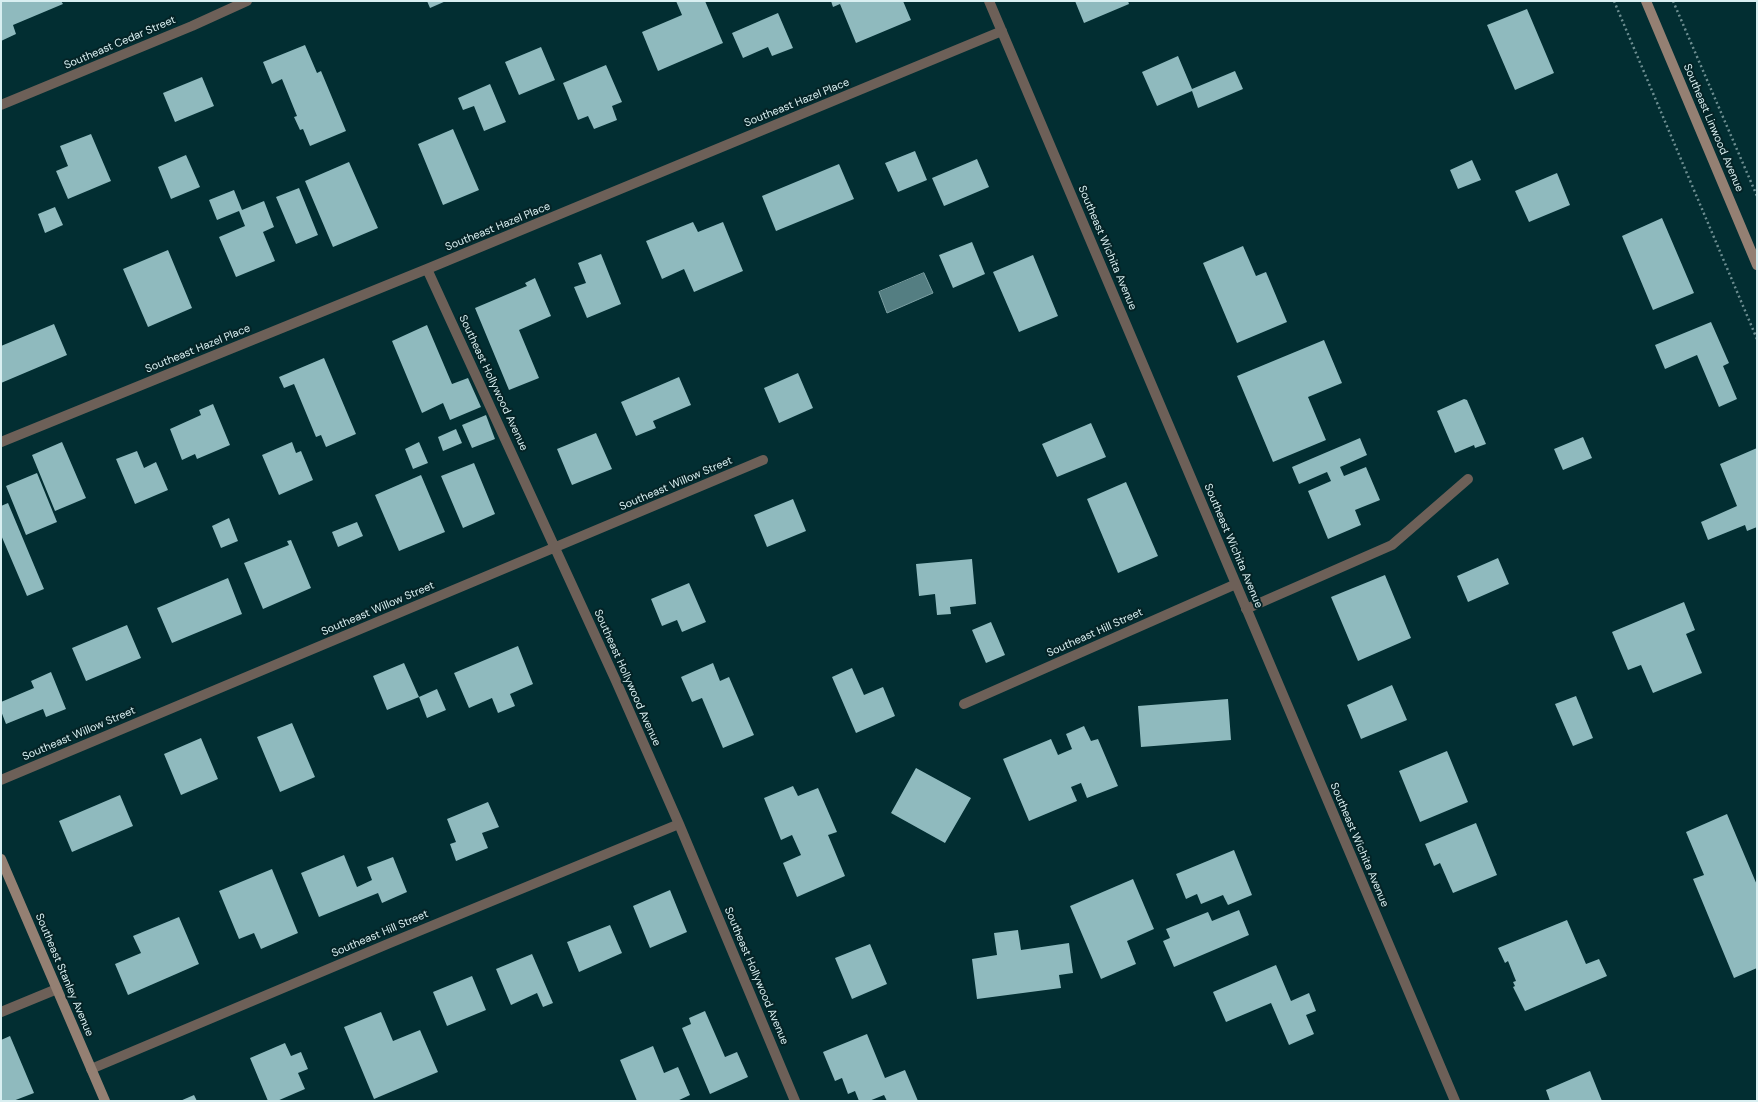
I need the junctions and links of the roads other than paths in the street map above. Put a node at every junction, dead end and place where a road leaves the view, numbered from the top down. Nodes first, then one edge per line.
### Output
1 (247, 1) edge
2 (989, 1) edge
3 (1646, 1) edge
4 (1002, 31) junction
5 (1, 105) edge
6 (1757, 265) edge
7 (427, 269) junction
8 (1, 442) edge
9 (763, 460) dead end
10 (1468, 479) dead end
11 (555, 548) junction
12 (1236, 584) junction
13 (1246, 609) junction
14 (964, 704) dead end
15 (1, 780) edge
16 (679, 824) junction
17 (1, 859) edge
18 (57, 989) junction
19 (1, 1012) edge
20 (91, 1069) junction
21 (105, 1101) edge
22 (795, 1101) edge
23 (1455, 1101) edge

1 - 5 street, Southeast Cedar Street
2 - 4 street, Southeast Wichita Avenue
3 - 6 main road, Southeast Linwood Avenue
4 - 7 street, Southeast Hazel Place
4 - 12 street, Southeast Wichita Avenue
7 - 8 street, Southeast Hazel Place
7 - 11 street, Southeast Hollywood Avenue
9 - 11 street, Southeast Willow Street
10 - 13 street
11 - 15 street, Southeast Willow Street
11 - 16 street, Southeast Hollywood Avenue
12 - 13 street, Southeast Wichita Avenue
12 - 14 street, Southeast Hill Street
13 - 23 street, Southeast Wichita Avenue
16 - 20 street, Southeast Hill Street
16 - 22 street, Southeast Hollywood Avenue
17 - 18 main road, Southeast Stanley Avenue
18 - 19 street
18 - 20 main road, Southeast Stanley Avenue
20 - 21 main road, Southeast Stanley Avenue

